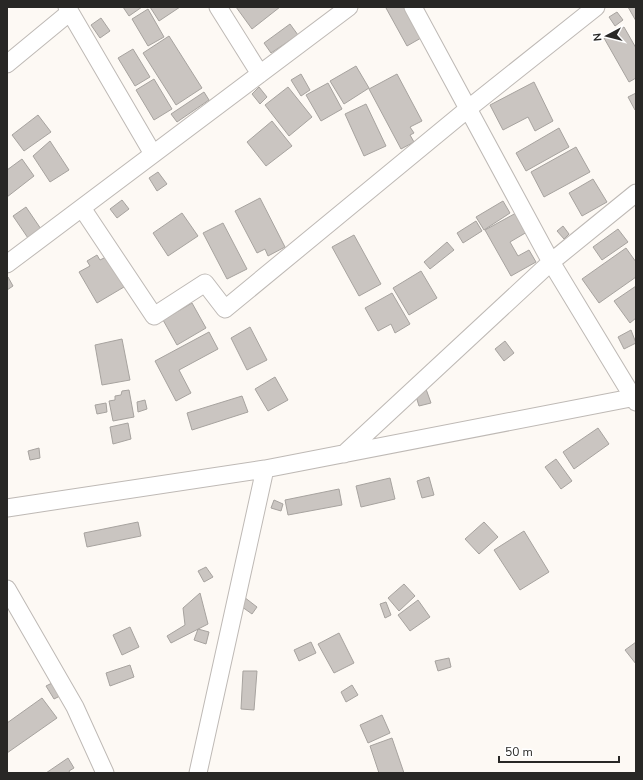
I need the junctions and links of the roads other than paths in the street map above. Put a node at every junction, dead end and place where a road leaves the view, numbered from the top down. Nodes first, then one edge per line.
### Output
1 (218, 7) edge
2 (349, 7) edge
3 (413, 7) edge
4 (596, 7) edge
5 (69, 9) edge
6 (7, 64) edge
7 (260, 74) junction
8 (468, 108) junction
9 (154, 154) junction
10 (636, 193) edge
11 (82, 208) junction
12 (551, 262) junction
13 (7, 264) edge
14 (635, 399) edge
15 (344, 454) junction
16 (265, 469) junction
17 (7, 508) edge
18 (7, 589) edge
19 (105, 773) edge
20 (198, 773) edge

1 - 7 street
2 - 7 street
3 - 8 street
4 - 8 street
5 - 6 street
5 - 9 street
7 - 9 street
8 - 11 street
8 - 12 street
9 - 11 street
10 - 12 street
11 - 13 street
12 - 14 street
12 - 15 street
14 - 15 street
15 - 16 street
16 - 17 street
16 - 20 street
18 - 19 street

